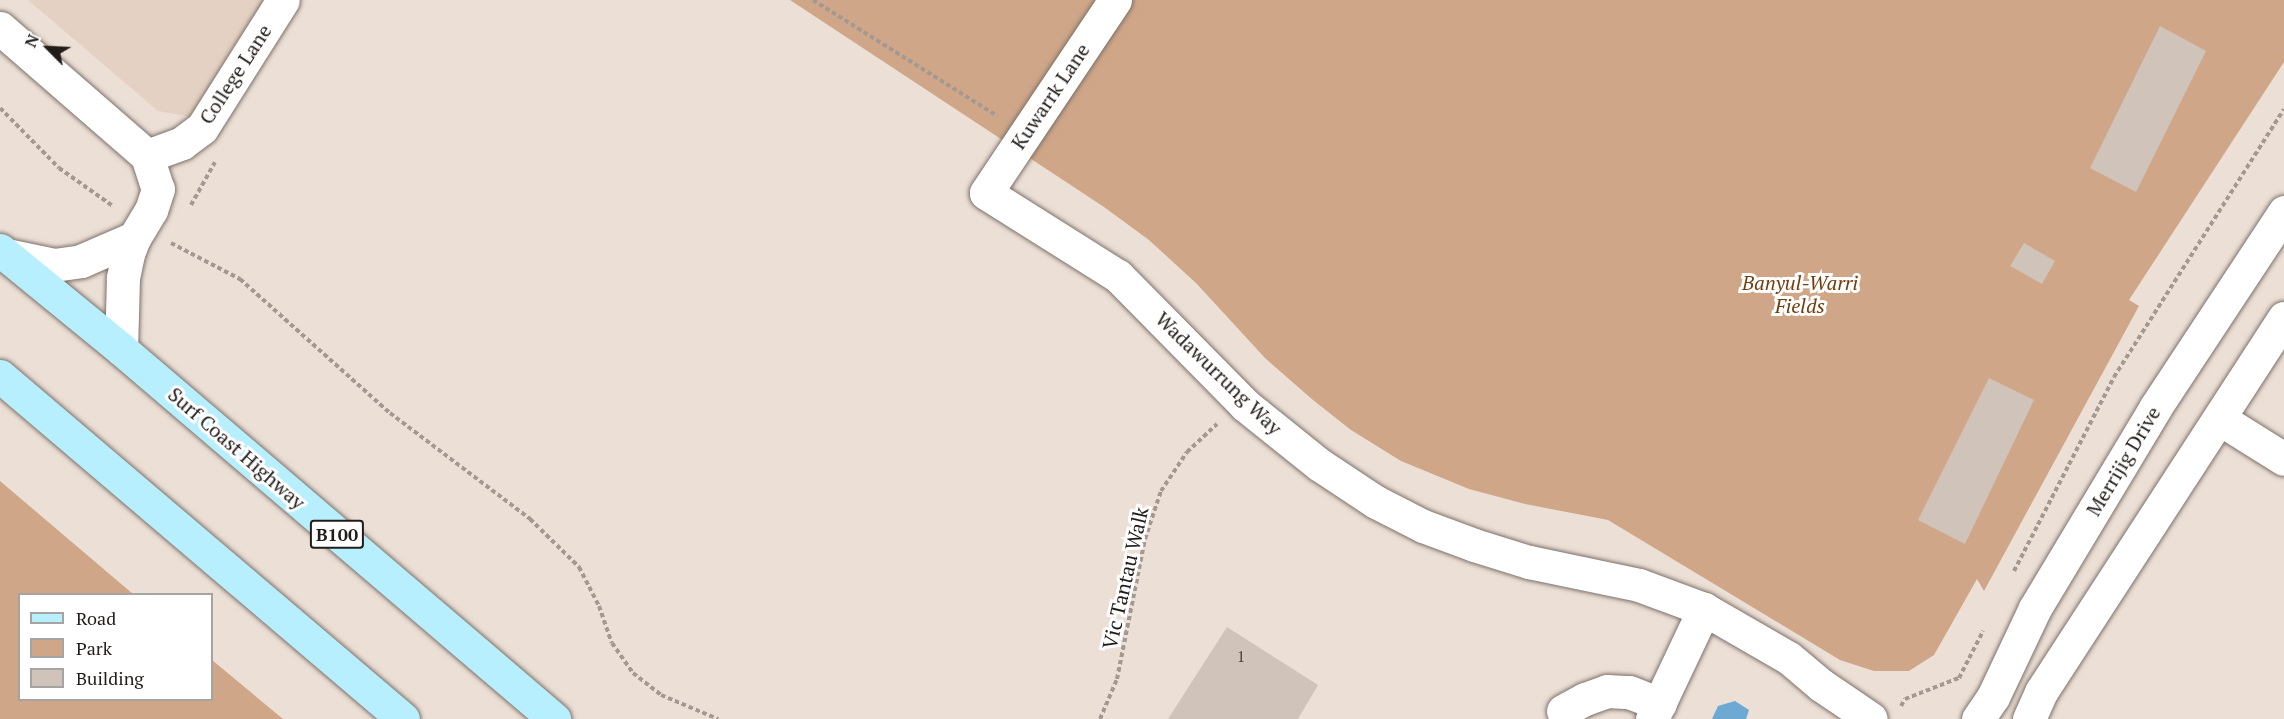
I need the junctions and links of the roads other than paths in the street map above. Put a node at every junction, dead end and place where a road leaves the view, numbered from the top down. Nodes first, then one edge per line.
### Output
1 (283, 0) edge
2 (1114, 0) edge
3 (0, 28) edge
4 (147, 156) junction
5 (986, 193) joint
6 (2284, 212) edge
7 (138, 232) junction
8 (3, 253) edge
9 (2284, 318) edge
10 (121, 349) junction
11 (0, 376) edge
12 (2220, 419) junction
13 (2284, 459) edge
14 (1704, 609) junction
15 (1821, 685) junction
16 (1563, 711) dead end
17 (1656, 711) edge
18 (1885, 714) edge
19 (403, 719) edge
20 (554, 719) edge
21 (1843, 719) edge
22 (1978, 719) edge
23 (2029, 719) edge

1 - 4 street, College Lane
2 - 5 street, Kuwarrk Lane
3 - 4 street
4 - 7 street
5 - 14 street, Wadawurrung Way
6 - 22 street, Merrijig Drive
7 - 8 street
7 - 10 street
8 - 10 main road, Surf Coast Highway / B100
9 - 12 street
10 - 20 main road, Surf Coast Highway / B100
11 - 19 main road
12 - 13 street
12 - 23 street
14 - 15 street, Wadawurrung Way
14 - 17 street
15 - 18 street, Wadawurrung Way
15 - 21 street, Wadawurrung Way
16 - 17 street

